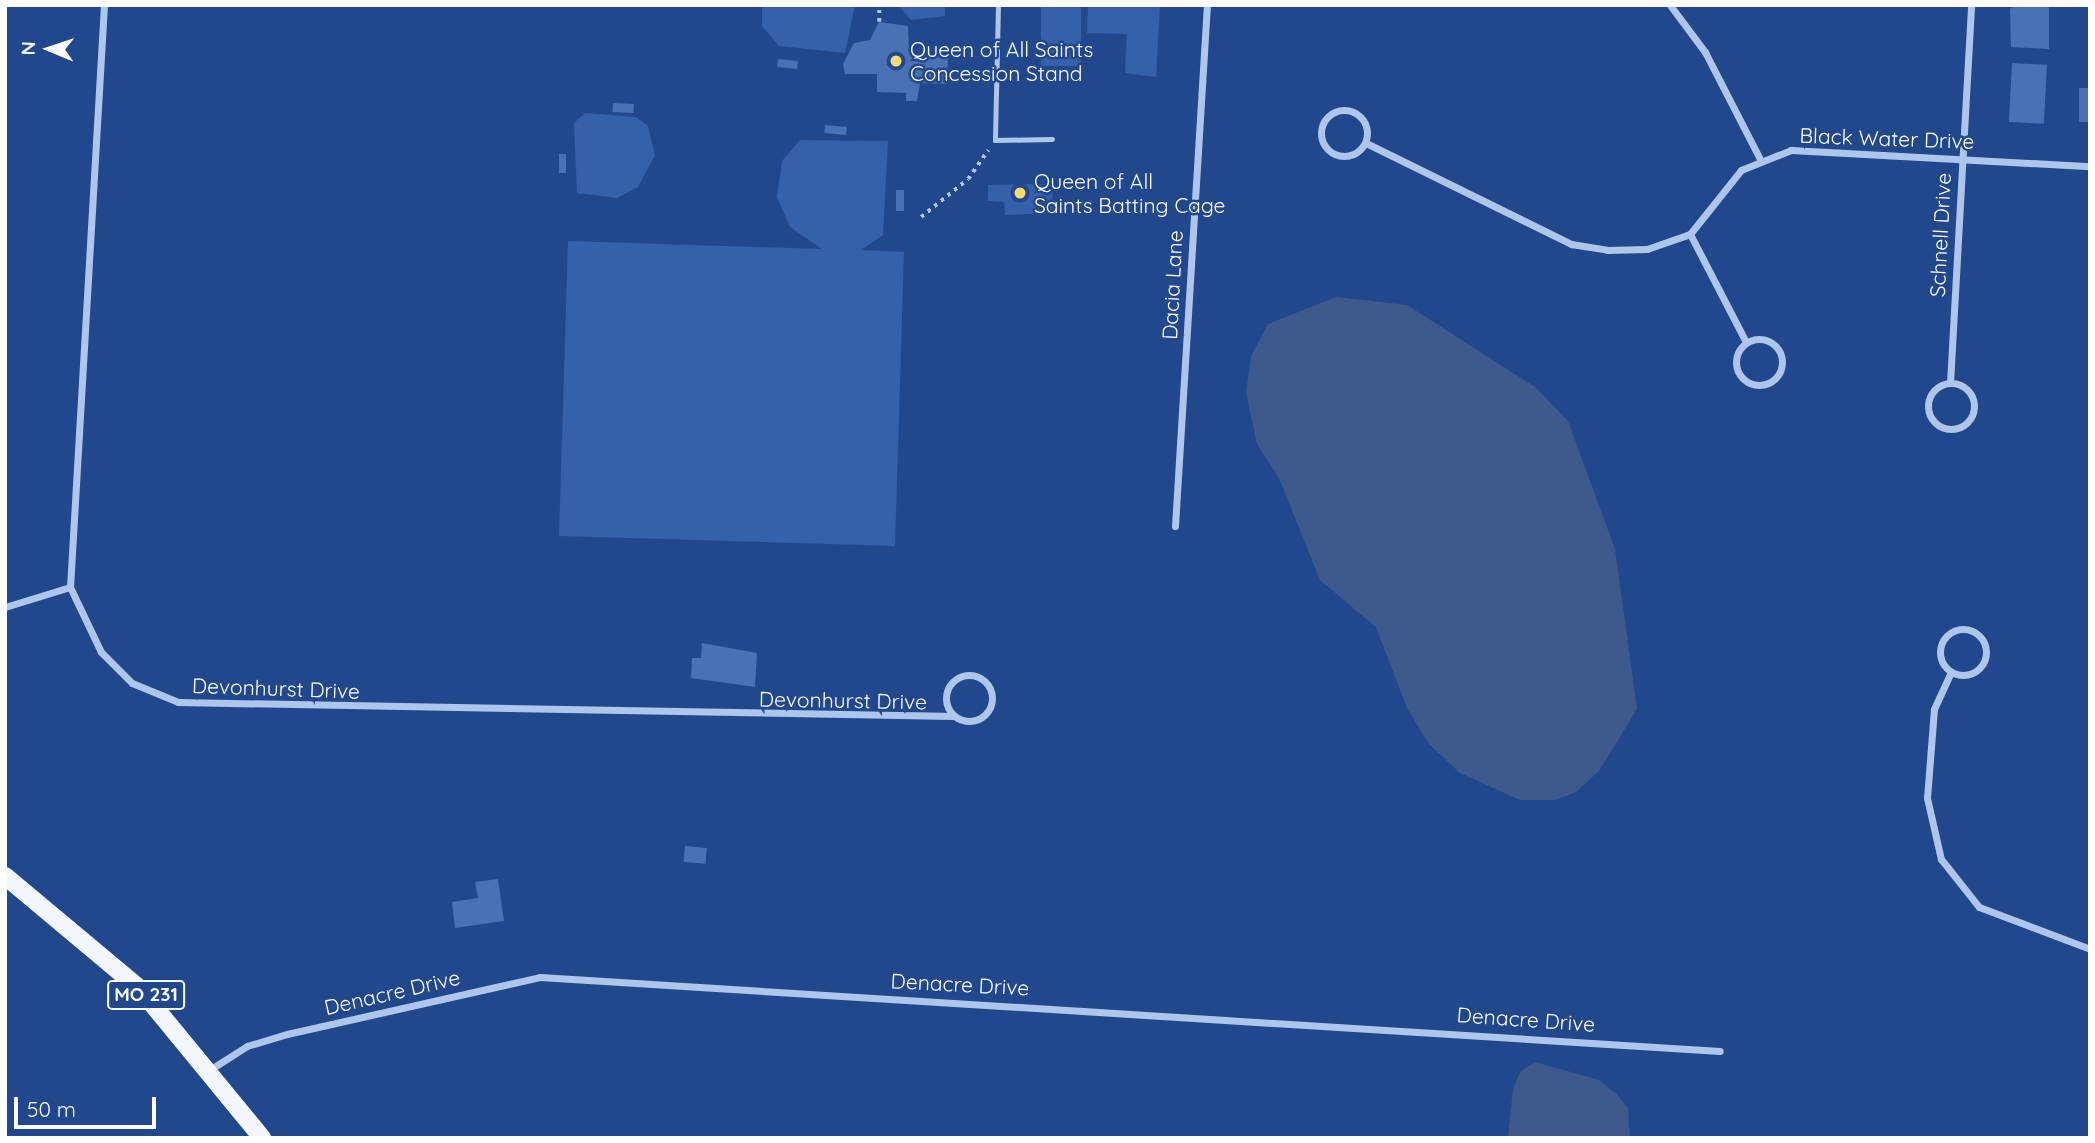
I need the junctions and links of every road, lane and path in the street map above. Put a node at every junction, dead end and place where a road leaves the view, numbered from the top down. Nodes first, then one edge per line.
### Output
1 (104, 5) edge
2 (879, 5) edge
3 (998, 5) edge
4 (1207, 5) edge
5 (1670, 5) edge
6 (1971, 5) edge
7 (879, 22) dead end
8 (1052, 139) dead end
9 (1366, 143) junction
10 (989, 149) dead end
11 (1962, 158) junction
12 (1760, 159) junction
13 (2090, 166) edge
14 (921, 217) dead end
15 (1690, 234) junction
16 (1746, 342) junction
17 (1950, 383) junction
18 (1175, 526) dead end
19 (69, 587) junction
20 (5, 607) edge
21 (1951, 671) junction
22 (954, 716) junction
23 (5, 876) edge
24 (2090, 948) edge
25 (1720, 1051) dead end
26 (211, 1069) junction
27 (262, 1138) edge

1 - 19 street
2 - 7 path
3 - 8 lane
4 - 18 street, Dacia Lane
5 - 12 street
6 - 11 street, Schnell Drive
9 - 9 street
9 - 15 street
10 - 14 path
11 - 12 street, Black Water Drive
11 - 13 street, Black Water Drive
11 - 17 street, Schnell Drive
12 - 15 street, Black Water Drive
15 - 16 street
16 - 16 street
17 - 17 street
19 - 20 street
19 - 22 street, Devonhurst Drive
21 - 21 street
21 - 24 street
22 - 22 street, Devonhurst Drive
23 - 26 main road, MO 231
25 - 26 street, Denacre Drive
26 - 27 main road, MO 231

